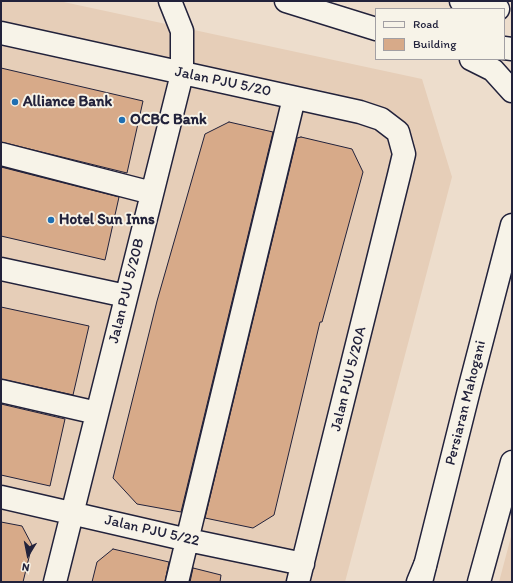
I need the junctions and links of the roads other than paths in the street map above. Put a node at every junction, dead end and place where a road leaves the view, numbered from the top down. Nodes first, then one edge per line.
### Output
1 (170, 1) edge
2 (286, 1) edge
3 (461, 1) edge
4 (493, 8) edge
5 (375, 20) edge
6 (375, 29) edge
7 (1, 33) edge
8 (473, 60) edge
9 (182, 74) junction
10 (512, 91) edge
11 (294, 98) junction
12 (1, 154) edge
13 (400, 175) joint
14 (152, 193) junction
15 (512, 225) edge
16 (1, 269) edge
17 (126, 296) junction
18 (1, 391) edge
19 (97, 413) junction
20 (512, 462) edge
21 (1, 497) edge
22 (72, 512) junction
23 (188, 540) junction
24 (301, 573) edge
25 (421, 576) edge
26 (56, 582) edge
27 (177, 582) edge
28 (479, 582) edge

1 - 9 street, Jalan PJU 5/20B
2 - 5 street
2 - 6 street
3 - 4 street
7 - 9 street, Jalan PJU 5/20
8 - 10 street
9 - 11 street, Jalan PJU 5/20
9 - 14 street, Jalan PJU 5/20B
11 - 13 street, Jalan PJU 5/20
11 - 23 street
12 - 14 street
13 - 24 street, Jalan PJU 5/20A
14 - 17 street, Jalan PJU 5/20B
15 - 25 street, Persiaran Mahogani
16 - 17 street
17 - 19 street, Jalan PJU 5/20B
18 - 19 street
19 - 22 street, Jalan PJU 5/20B
20 - 28 street
21 - 22 street, Jalan PJU 5/22
22 - 23 street, Jalan PJU 5/22
22 - 26 street, Jalan PJU 5/20B
23 - 24 street, Jalan PJU 5/22
23 - 27 street

